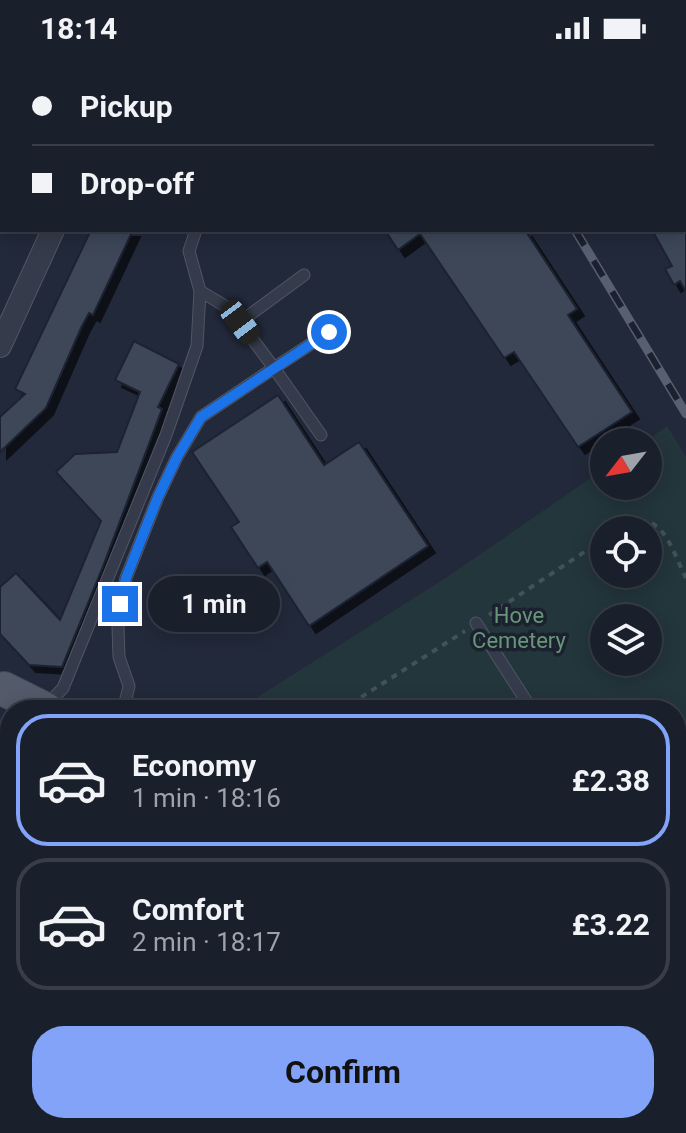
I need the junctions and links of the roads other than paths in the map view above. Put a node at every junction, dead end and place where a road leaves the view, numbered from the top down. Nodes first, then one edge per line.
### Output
1 (52, 232) edge
2 (195, 232) edge
3 (304, 275) dead end
4 (200, 291) junction
5 (240, 322) junction
6 (329, 332) dead end
7 (0, 346) edge
8 (274, 368) junction
9 (321, 435) dead end
10 (476, 623) road end
11 (22, 700) edge
12 (125, 700) edge
13 (526, 700) edge

1 - 7 street
2 - 4 lane
3 - 5 lane
4 - 5 lane
4 - 11 lane
5 - 8 lane
6 - 8 lane
8 - 9 lane
8 - 12 lane
10 - 13 lane

